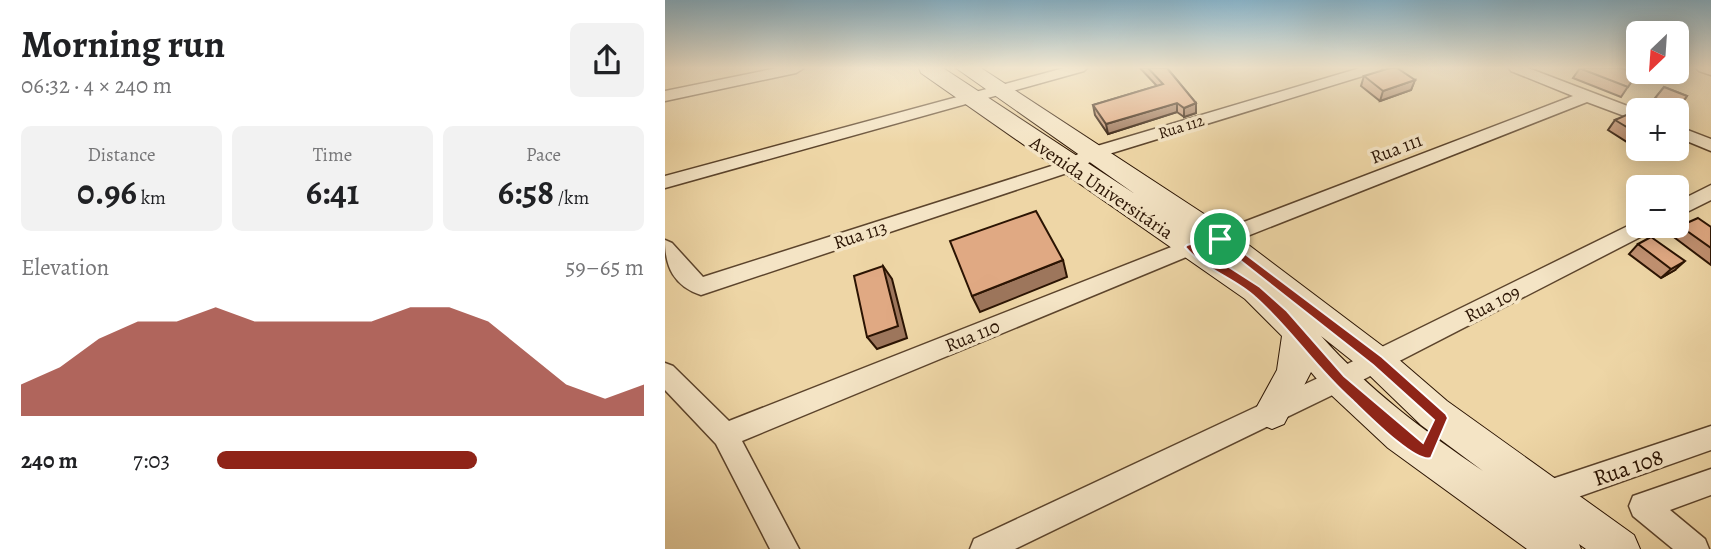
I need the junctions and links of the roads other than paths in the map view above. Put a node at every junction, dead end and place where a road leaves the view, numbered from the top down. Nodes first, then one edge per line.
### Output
1 (986, 94) joint
2 (1292, 94) edge
3 (1581, 94) edge
4 (1587, 96) junction
5 (1626, 111) edge
6 (1689, 136) edge
7 (1711, 145) edge
8 (1082, 159) junction
9 (665, 182) edge
10 (1711, 192) edge
11 (1689, 204) edge
12 (1626, 236) edge
13 (1205, 243) junction
14 (665, 248) edge
15 (1298, 332) junction
16 (1377, 361) junction
17 (665, 373) edge
18 (1339, 380) junction
19 (1272, 412) junction
20 (1441, 418) junction
21 (725, 435) junction
22 (1711, 438) edge
23 (1426, 453) junction
24 (1711, 482) edge
25 (1544, 495) junction
26 (785, 549) edge
27 (984, 549) edge
28 (1561, 549) edge
29 (1620, 549) edge
30 (1695, 549) edge

1 - 8 street, Avenida Universitária
1 - 9 street
2 - 8 street, Rua 112
3 - 4 street
4 - 5 street
4 - 13 street, Rua 111
6 - 7 street
8 - 13 street, Avenida Universitária
8 - 14 street, Rua 113
10 - 11 street
12 - 16 street, Rua 109
13 - 15 street, Avenida Universitária
13 - 16 street, Avenida Universitária
13 - 21 street, Rua 110
15 - 18 street, Avenida Universitária
15 - 19 street
16 - 18 street, Rua 109
16 - 20 street, Avenida Universitária
17 - 21 street
18 - 19 street
18 - 23 street, Avenida Universitária
19 - 27 street
20 - 23 street
20 - 25 street, Avenida Universitária
21 - 26 street
22 - 25 street, Rua 108
23 - 28 street, Avenida Universitária
24 - 30 street
25 - 29 street, Avenida Universitária

